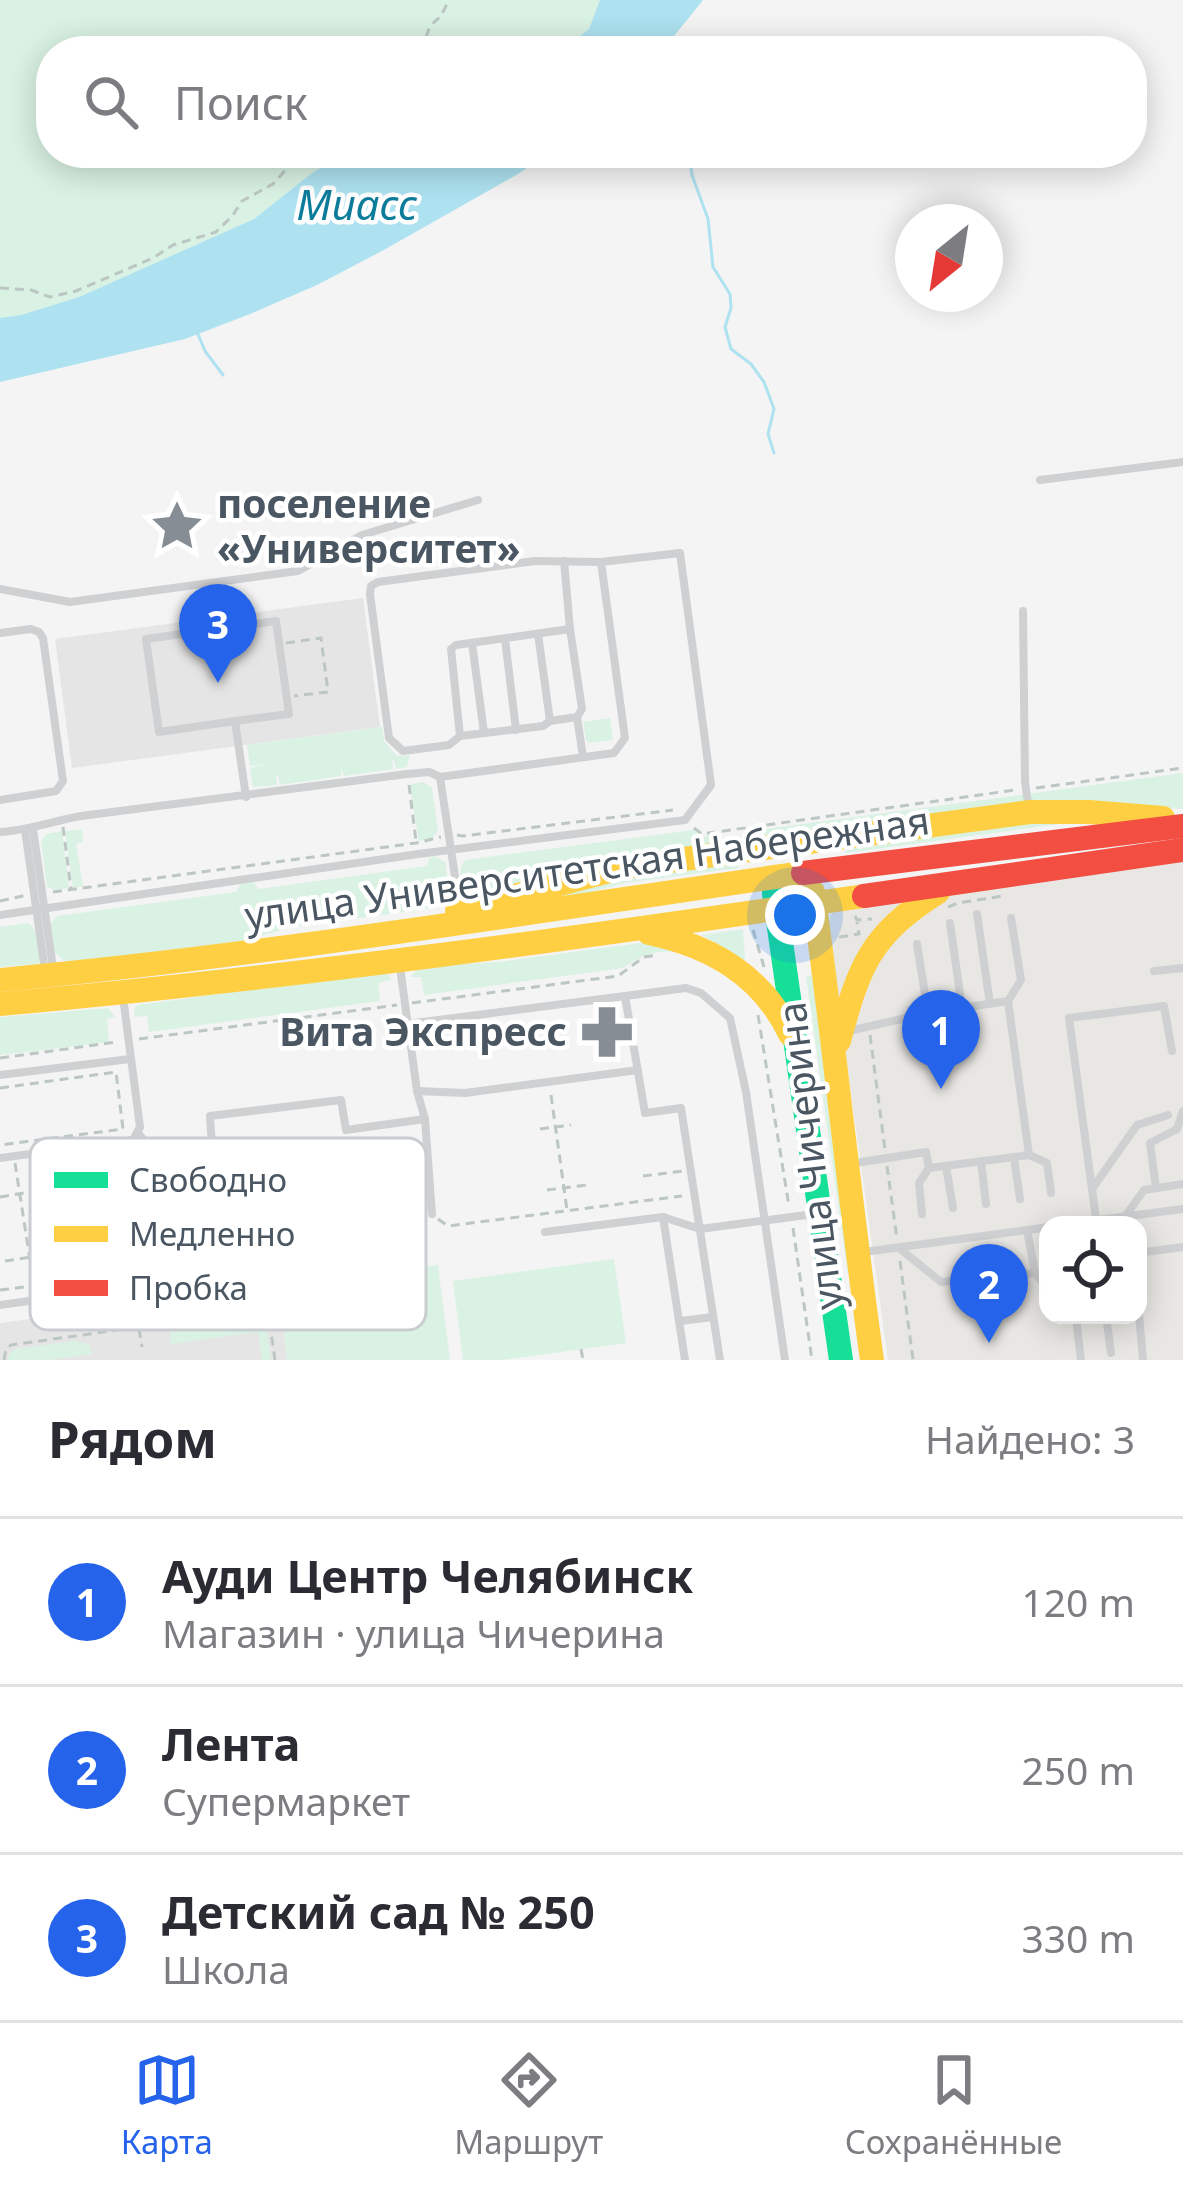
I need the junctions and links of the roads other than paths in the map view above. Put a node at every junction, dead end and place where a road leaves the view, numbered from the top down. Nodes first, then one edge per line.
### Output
1 (1183, 462) edge
2 (1040, 480) dead end
3 (478, 500) dead end
4 (565, 562) junction
5 (601, 562) junction
6 (0, 589) edge
7 (1023, 610) dead end
8 (570, 629) junction
9 (0, 633) edge
10 (538, 634) junction
11 (505, 639) junction
12 (472, 643) junction
13 (577, 717) junction
14 (235, 721) junction
15 (550, 721) junction
16 (516, 730) junction
17 (484, 734) junction
18 (460, 736) junction
19 (583, 758) junction
20 (440, 777) junction
21 (245, 796) junction
22 (0, 800) edge
23 (1028, 800) junction
24 (1183, 823) edge
25 (29, 830) junction
26 (0, 832) edge
27 (450, 850) junction
28 (1183, 850) edge
29 (810, 872) junction
30 (772, 877) junction
31 (947, 897) junction
32 (814, 904) junction
33 (41, 908) junction
34 (460, 910) junction
35 (776, 910) junction
36 (976, 914) dead end
37 (0, 915) edge
38 (1011, 919) dead end
39 (950, 923) dead end
40 (629, 929) junction
41 (917, 944) dead end
42 (303, 945) junction
43 (398, 957) junction
44 (1183, 968) edge
45 (1154, 971) dead end
46 (50, 976) junction
47 (0, 980) edge
48 (122, 993) junction
49 (625, 996) junction
50 (1008, 1001) junction
51 (0, 1004) edge
52 (990, 1004) junction
53 (962, 1008) junction
54 (928, 1013) junction
55 (407, 1024) junction
56 (838, 1044) junction
57 (1172, 1051) dead end
58 (130, 1059) junction
59 (800, 1064) junction
60 (638, 1070) junction
61 (0, 1075) edge
62 (417, 1091) junction
63 (1183, 1111) edge
64 (1168, 1115) dead end
65 (425, 1119) junction
66 (136, 1137) joint
67 (130, 1138) edge
68 (211, 1138) edge
69 (30, 1154) edge
70 (1029, 1156) junction
71 (1014, 1157) junction
72 (0, 1158) edge
73 (981, 1161) junction
74 (847, 1164) junction
75 (946, 1166) junction
76 (929, 1168) junction
77 (1183, 1184) edge
78 (430, 1186) junction
79 (426, 1187) edge
80 (1156, 1188) junction
81 (1091, 1190) junction
82 (1051, 1193) dead end
83 (1020, 1199) dead end
84 (986, 1204) dead end
85 (952, 1208) dead end
86 (1183, 1209) edge
87 (822, 1213) junction
88 (431, 1214) road end
89 (922, 1214) dead end
90 (663, 1216) junction
91 (1095, 1216) edge
92 (1125, 1216) joint
93 (764, 1221) junction
94 (1039, 1228) edge
95 (700, 1229) junction
96 (1027, 1230) junction
97 (545, 1232) dead end
98 (1183, 1246) edge
99 (898, 1247) junction
100 (1147, 1252) edge
101 (856, 1253) junction
102 (1035, 1273) junction
103 (1039, 1278) edge
104 (30, 1301) edge
105 (0, 1305) edge
106 (713, 1317) junction
107 (680, 1322) junction
108 (1076, 1324) edge
109 (1107, 1324) edge
110 (1140, 1324) edge
111 (1111, 1353) dead end
112 (685, 1360) edge
113 (720, 1360) edge
114 (785, 1360) edge
115 (841, 1360) edge
116 (872, 1360) edge
117 (1081, 1360) edge
118 (1143, 1360) edge

1 - 2 lane
3 - 6 lane
4 - 5 lane
4 - 8 lane
4 - 18 lane
5 - 19 lane
5 - 27 lane
7 - 23 lane
8 - 10 lane
8 - 13 lane
9 - 22 lane
10 - 11 lane
10 - 15 lane
11 - 12 lane
11 - 16 lane
12 - 17 lane
12 - 18 lane
13 - 15 lane
13 - 19 lane
14 - 14 lane
14 - 21 lane
15 - 16 lane
16 - 17 lane
17 - 18 lane
19 - 20 lane
20 - 21 lane
20 - 27 lane
21 - 25 lane
23 - 24 main road
23 - 34 main road
24 - 29 main road, улица Университетская Набережная
25 - 26 lane
25 - 33 lane
27 - 33 lane
27 - 34 lane
28 - 31 main road, улица Университетская Набережная
29 - 30 main road, улица Университетская Набережная
29 - 32 main road, улица Чичерина
30 - 35 main road, улица Чичерина
30 - 42 main road, улица Университетская Набережная
31 - 32 main road, улица Университетская Набережная
31 - 56 main road
32 - 35 main road, улица Университетская Набережная
32 - 56 main road, улица Чичерина
33 - 37 lane
33 - 46 lane
34 - 42 main road
35 - 40 main road, улица Университетская Набережная
35 - 59 main road, улица Чичерина
36 - 52 lane
38 - 50 lane
39 - 53 lane
40 - 43 main road, улица Университетская Набережная
40 - 59 main road
41 - 54 lane
42 - 46 main road, улица Университетская Набережная
43 - 48 main road, улица Университетская Набережная
43 - 55 lane
44 - 45 lane
46 - 47 main road, улица Университетская Набережная
48 - 51 main road, улица Университетская Набережная
48 - 58 lane
49 - 55 lane
49 - 60 lane
49 - 93 lane
50 - 52 lane
50 - 70 lane
52 - 53 lane
53 - 54 lane
54 - 56 lane
55 - 62 lane
56 - 74 main road, улица Чичерина
57 - 81 lane
58 - 61 lane
58 - 66 lane
59 - 87 main road, улица Чичерина
60 - 62 lane
60 - 95 lane
62 - 65 lane
63 - 80 lane
64 - 81 lane
65 - 68 lane
65 - 78 lane
66 - 67 lane
69 - 72 lane
70 - 71 lane
70 - 82 lane
71 - 73 lane
71 - 83 lane
73 - 75 lane
73 - 84 lane
74 - 76 lane
74 - 101 main road, улица Чичерина
75 - 76 lane
75 - 85 lane
76 - 89 lane
77 - 80 lane
78 - 79 lane
78 - 88 lane
80 - 92 lane
81 - 91 lane
86 - 92 lane
87 - 93 lane
87 - 115 main road, улица Чичерина
90 - 95 lane
90 - 97 lane
90 - 107 lane
93 - 95 lane
93 - 114 lane
94 - 96 lane
95 - 106 lane
96 - 99 lane
96 - 102 lane
98 - 100 lane
99 - 101 lane
99 - 102 lane
101 - 116 main road, улица Чичерина
102 - 103 lane
104 - 105 lane
106 - 107 lane
106 - 113 lane
107 - 112 lane
108 - 117 lane
109 - 111 lane
110 - 118 lane

